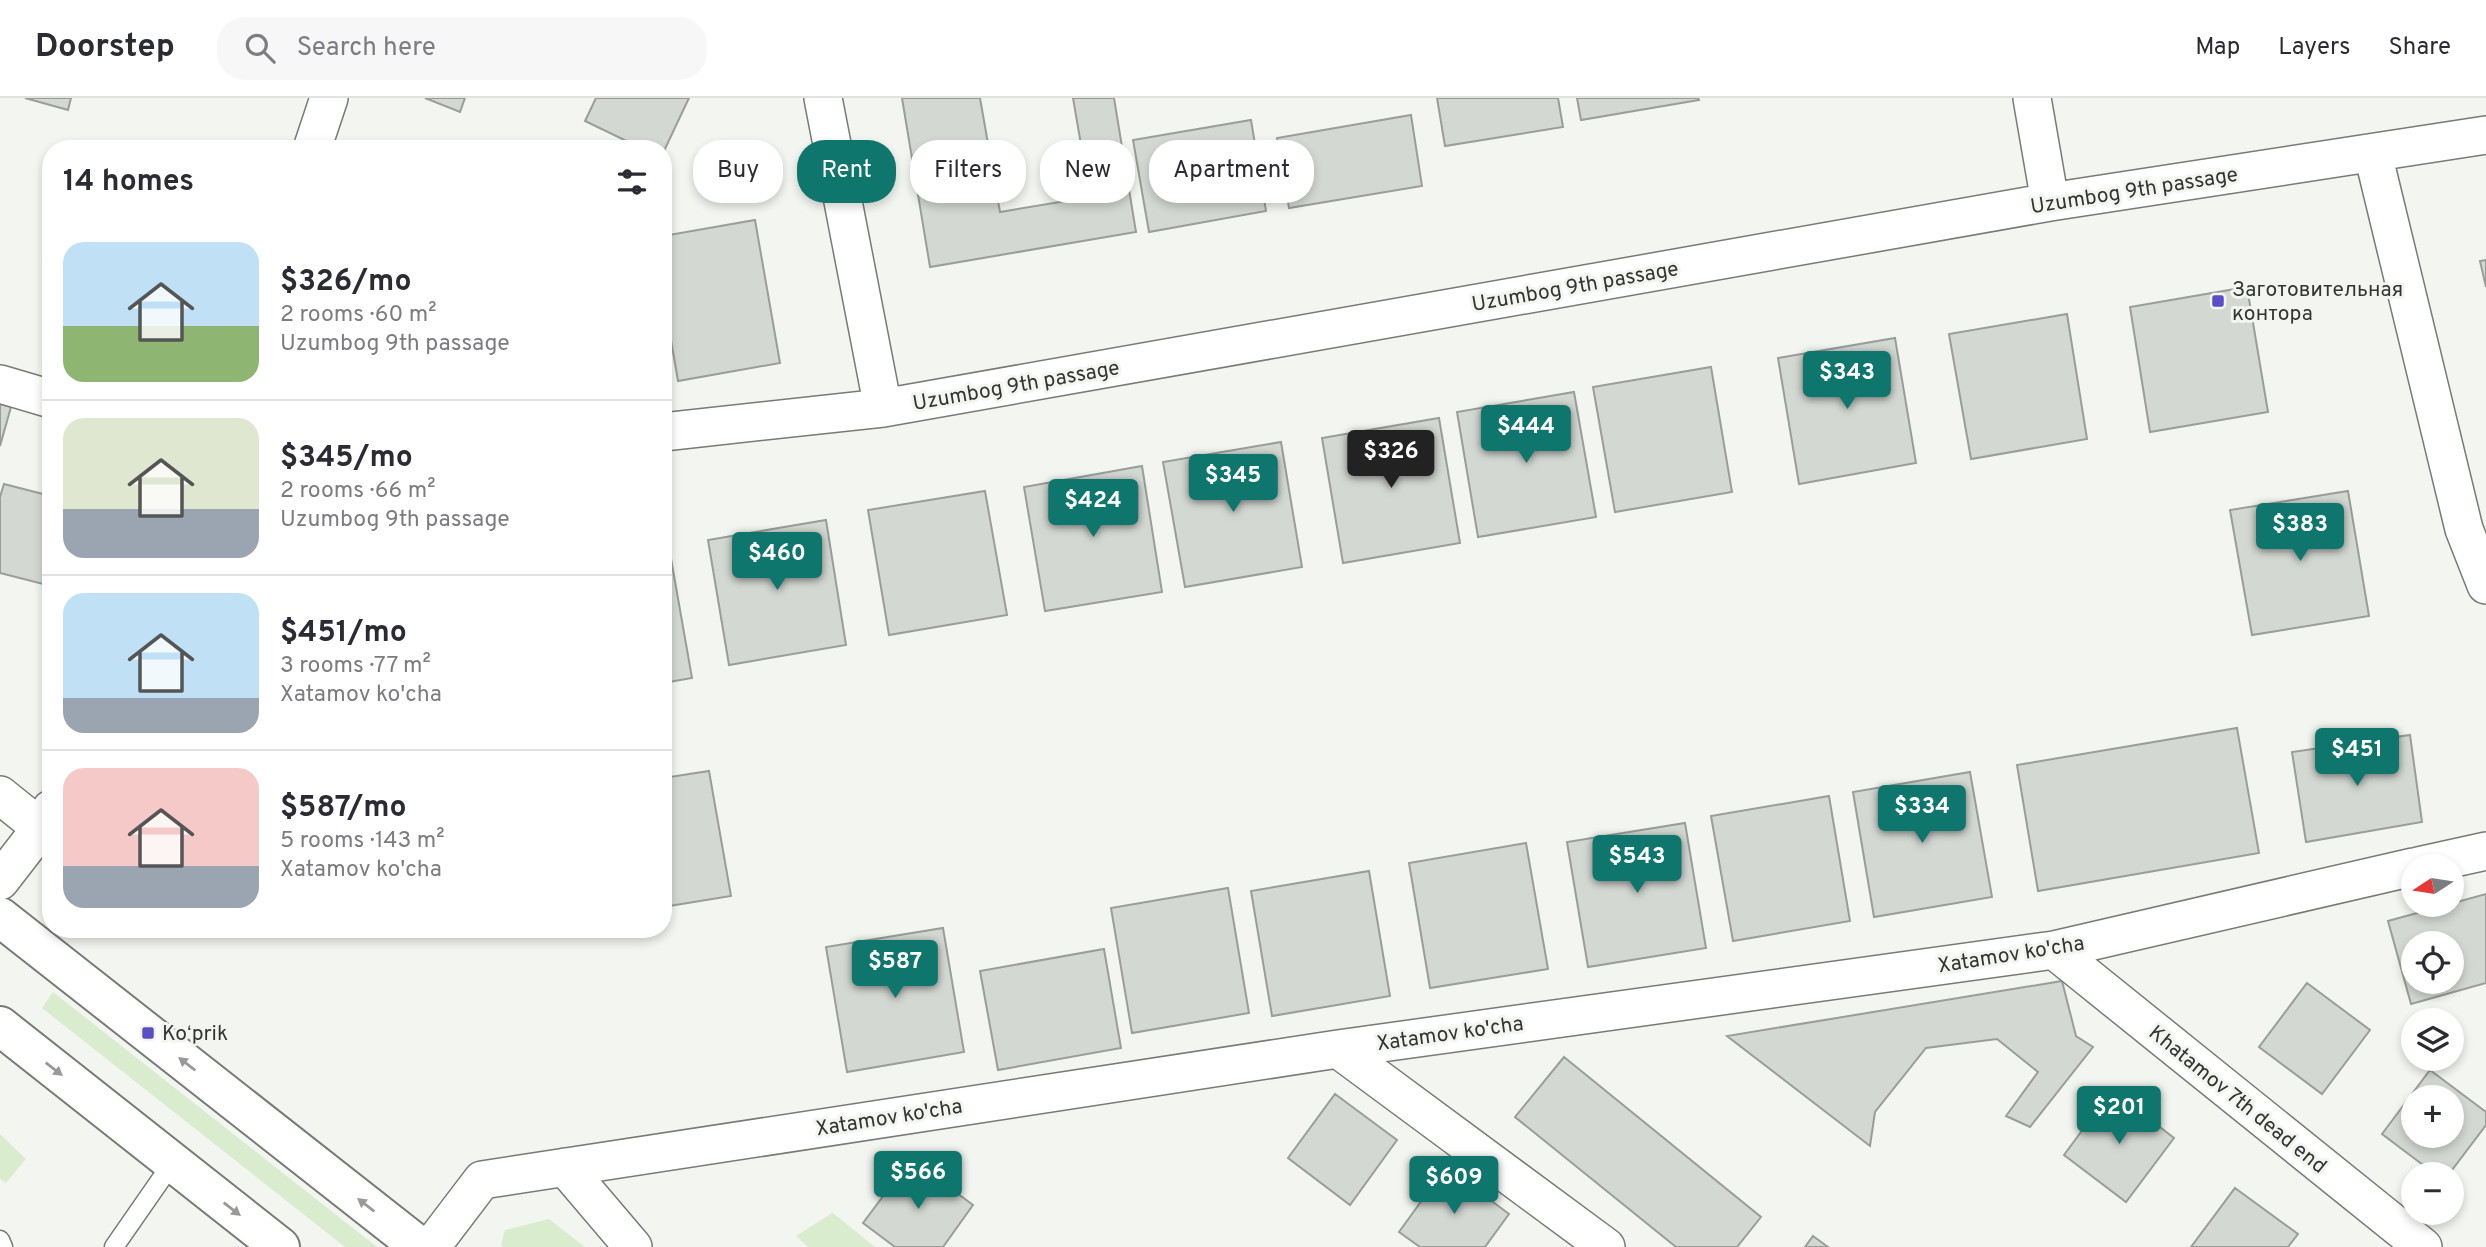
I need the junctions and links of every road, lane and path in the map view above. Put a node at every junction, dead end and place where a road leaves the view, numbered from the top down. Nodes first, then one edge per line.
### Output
1 (329, 98) edge
2 (823, 98) edge
3 (2032, 98) edge
4 (2486, 135) edge
5 (315, 140) edge
6 (2373, 154) junction
7 (2050, 202) junction
8 (0, 384) edge
9 (42, 396) edge
10 (883, 408) junction
11 (672, 431) edge
12 (2486, 585) edge
13 (0, 795) edge
14 (42, 816) edge
15 (42, 823) edge
16 (2486, 851) edge
17 (2464, 856) edge
18 (2401, 870) edge
19 (0, 881) edge
20 (0, 917) edge
21 (2054, 950) junction
22 (0, 1027) edge
23 (1338, 1049) junction
24 (173, 1162) junction
25 (565, 1167) junction
26 (2384, 1235) edge
27 (0, 1240) edge
28 (3, 1247) edge
29 (114, 1247) edge
30 (280, 1247) edge
31 (420, 1247) edge
32 (431, 1247) edge
33 (633, 1247) edge
34 (1606, 1247) edge
35 (2423, 1247) edge

1 - 5 street
2 - 10 street
3 - 7 street
4 - 6 street, Uzumbog 9th passage
6 - 7 street, Uzumbog 9th passage
6 - 12 street
7 - 10 street, Uzumbog 9th passage
8 - 9 street
10 - 11 street, Uzumbog 9th passage
13 - 14 street
15 - 19 street
16 - 17 street, Xatamov ko'cha
18 - 21 street, Xatamov ko'cha
31 -> 20 highway
21 - 23 street, Xatamov ko'cha
21 - 26 street, Khatamov 7th dead end
22 -> 24 highway
23 - 25 street, Xatamov ko'cha
23 - 34 street
24 - 29 lane
24 -> 30 highway
25 - 32 street, Xatamov ko'cha
25 - 33 street
26 - 35 street, Khatamov 7th dead end
27 - 28 lane

